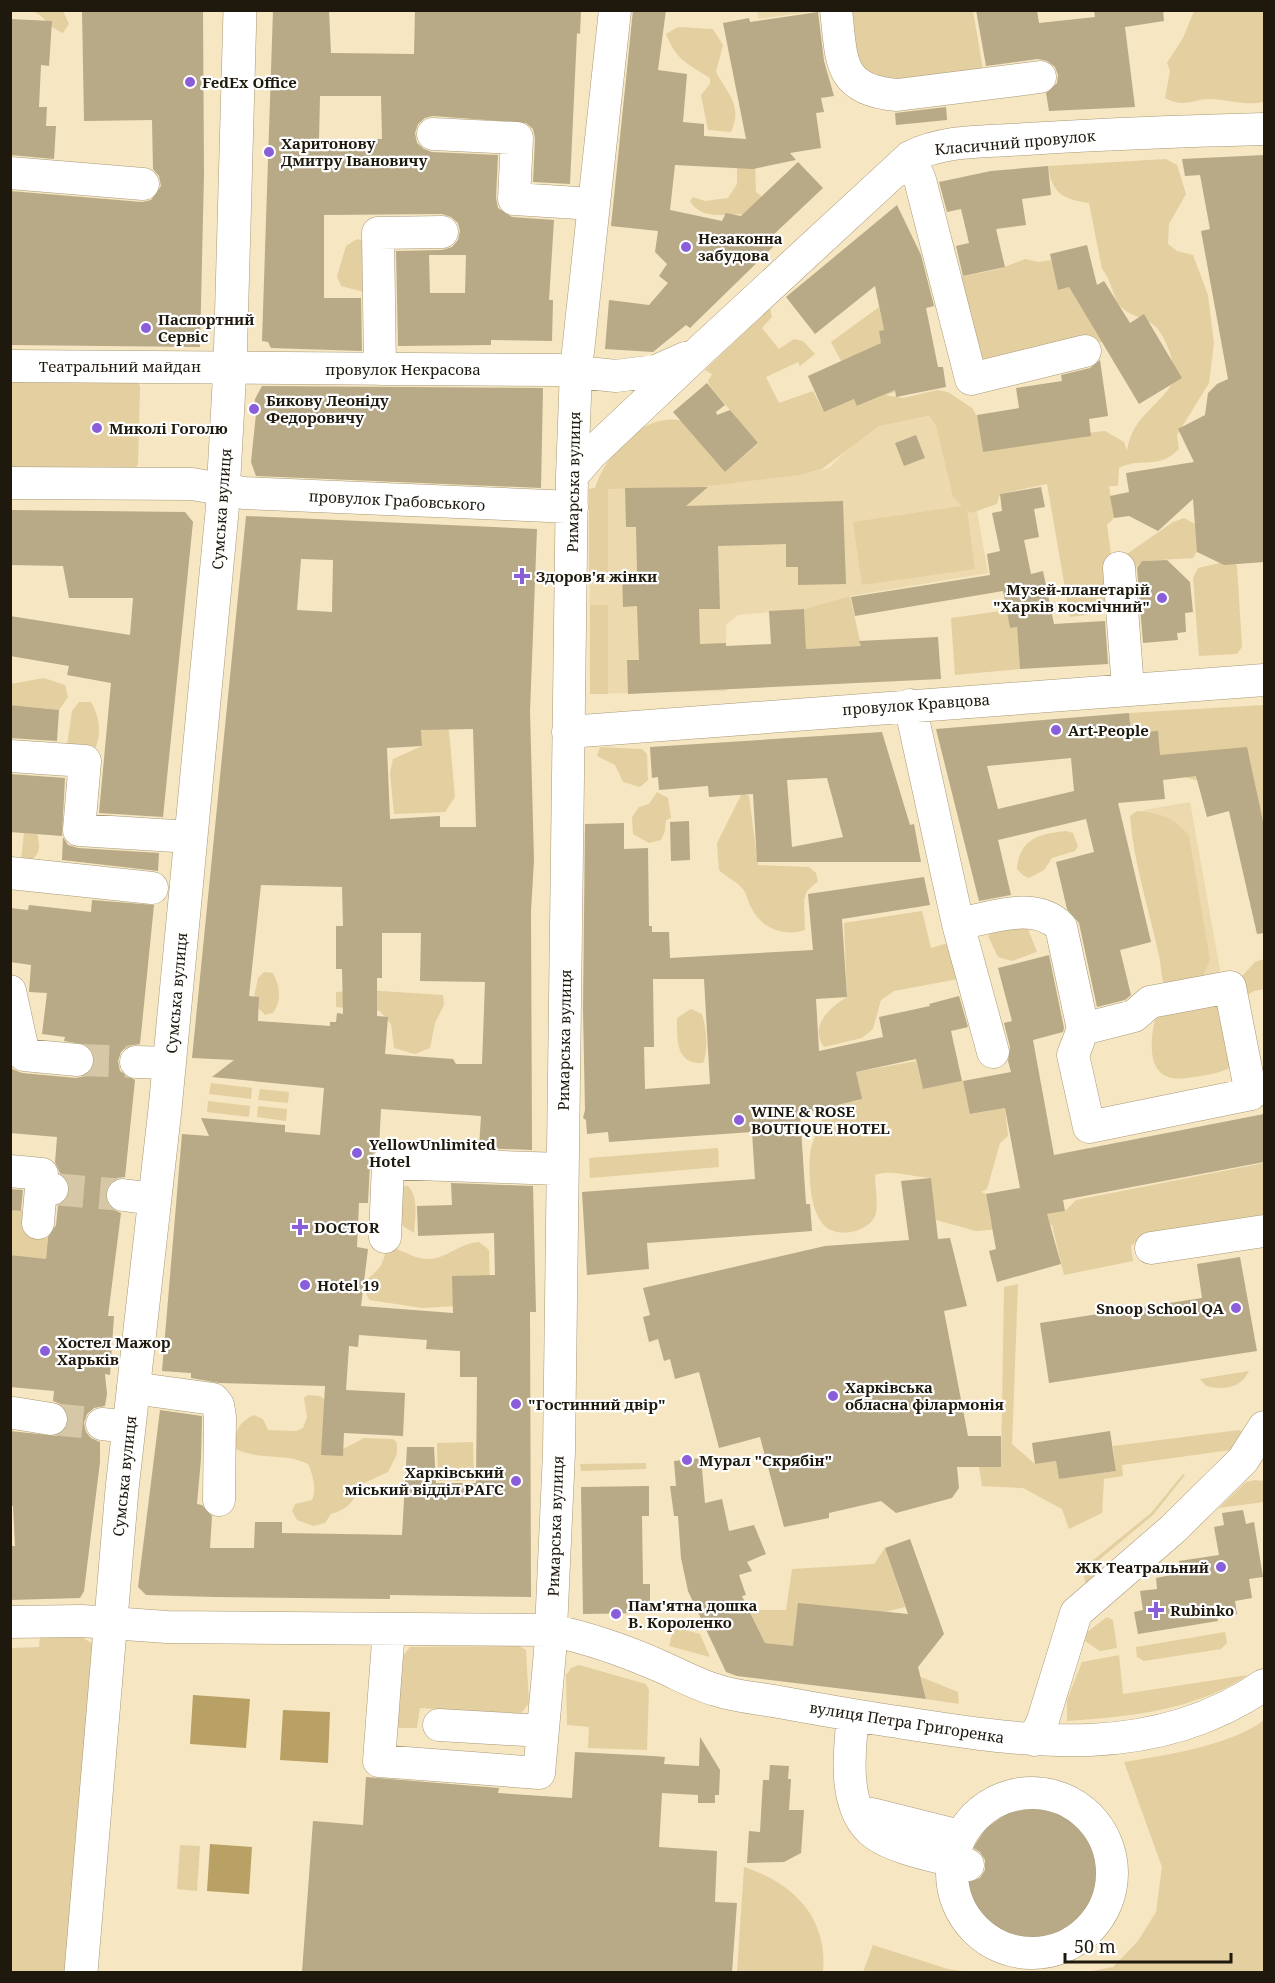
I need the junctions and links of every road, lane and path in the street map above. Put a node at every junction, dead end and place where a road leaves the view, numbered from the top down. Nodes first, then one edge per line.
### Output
1 (240, 10) edge
2 (615, 10) edge
3 (836, 10) edge
4 (1040, 77) dead end
5 (1264, 129) edge
6 (433, 134) dead end
7 (910, 157) junction
8 (10, 173) edge
9 (143, 184) dead end
10 (594, 204) junction
11 (442, 232) dead end
12 (700, 351) junction
13 (1085, 351) dead end
14 (10, 366) edge
15 (230, 367) junction
16 (380, 369) junction
17 (576, 370) junction
18 (572, 476) junction
19 (10, 483) edge
20 (223, 491) junction
21 (572, 507) junction
22 (1119, 568) dead end
23 (1264, 680) edge
24 (1128, 689) junction
25 (910, 705) junction
26 (568, 732) junction
27 (10, 756) edge
28 (190, 837) junction
29 (10, 873) edge
30 (165, 890) junction
31 (958, 924) junction
32 (10, 991) edge
33 (1083, 1029) junction
34 (993, 1052) dead end
35 (77, 1060) tunnel mouth
36 (136, 1062) tunnel mouth
37 (169, 1063) junction
38 (562, 1169) junction
39 (10, 1171) edge
40 (38, 1223) dead end
41 (1264, 1231) edge
42 (385, 1237) dead end
43 (1151, 1248) dead end
44 (133, 1388) junction
45 (14, 1413) dead end
46 (51, 1419) tunnel mouth
47 (1264, 1427) edge
48 (219, 1500) dead end
49 (10, 1622) edge
50 (110, 1623) junction
51 (389, 1629) junction
52 (550, 1630) junction
53 (1264, 1685) edge
54 (853, 1716) junction
55 (439, 1725) dead end
56 (542, 1731) junction
57 (1034, 1740) junction
58 (961, 1851) junction
59 (81, 1972) edge

1 - 15 main road, Сумська вулиця
2 - 10 street, Римарська вулиця
3 - 4 street
5 - 7 street, Класичний провулок
6 - 10 street
7 - 12 street, Класичний провулок
7 - 13 street
8 - 9 street
10 - 17 street, Римарська вулиця
11 - 16 street
12 - 17 street, Класичний провулок
12 - 18 street, Класичний провулок
14 - 15 street, Театральний майдан
15 - 16 street, провулок Некрасова
15 - 20 main road, Сумська вулиця
16 - 17 street, провулок Некрасова
17 - 18 street, Римарська вулиця
18 - 21 street, Римарська вулиця
19 - 20 street
20 - 21 street, провулок Грабовського
20 - 28 main road, Сумська вулиця
21 - 26 street, Римарська вулиця
22 - 24 street
23 - 24 street, провулок Кравцова
24 - 25 street, провулок Кравцова
25 - 26 street, провулок Кравцова
25 - 31 street
26 - 38 street, Римарська вулиця
27 - 28 street
28 - 30 main road, Сумська вулиця
29 - 30 street
30 - 37 main road, Сумська вулиця
31 - 33 street
31 - 34 street
32 - 35 street
33 - 33 street
36 - 37 street
37 - 44 main road, Сумська вулиця
38 - 42 street
38 - 52 street, Римарська вулиця
39 - 40 street
41 - 43 street
44 - 48 street
44 - 50 main road, Сумська вулиця
45 - 46 street
47 - 57 street
49 - 50 street
50 - 51 street
50 - 59 main road, Сумська вулиця
51 - 52 street
51 - 56 street, Римарська вулиця
52 - 54 street, вулиця Петра Григоренка
52 - 56 street, Римарська вулиця
53 - 57 street, вулиця Петра Григоренка
54 - 57 street, вулиця Петра Григоренка
54 - 58 street
55 - 56 street
58 - 58 street

